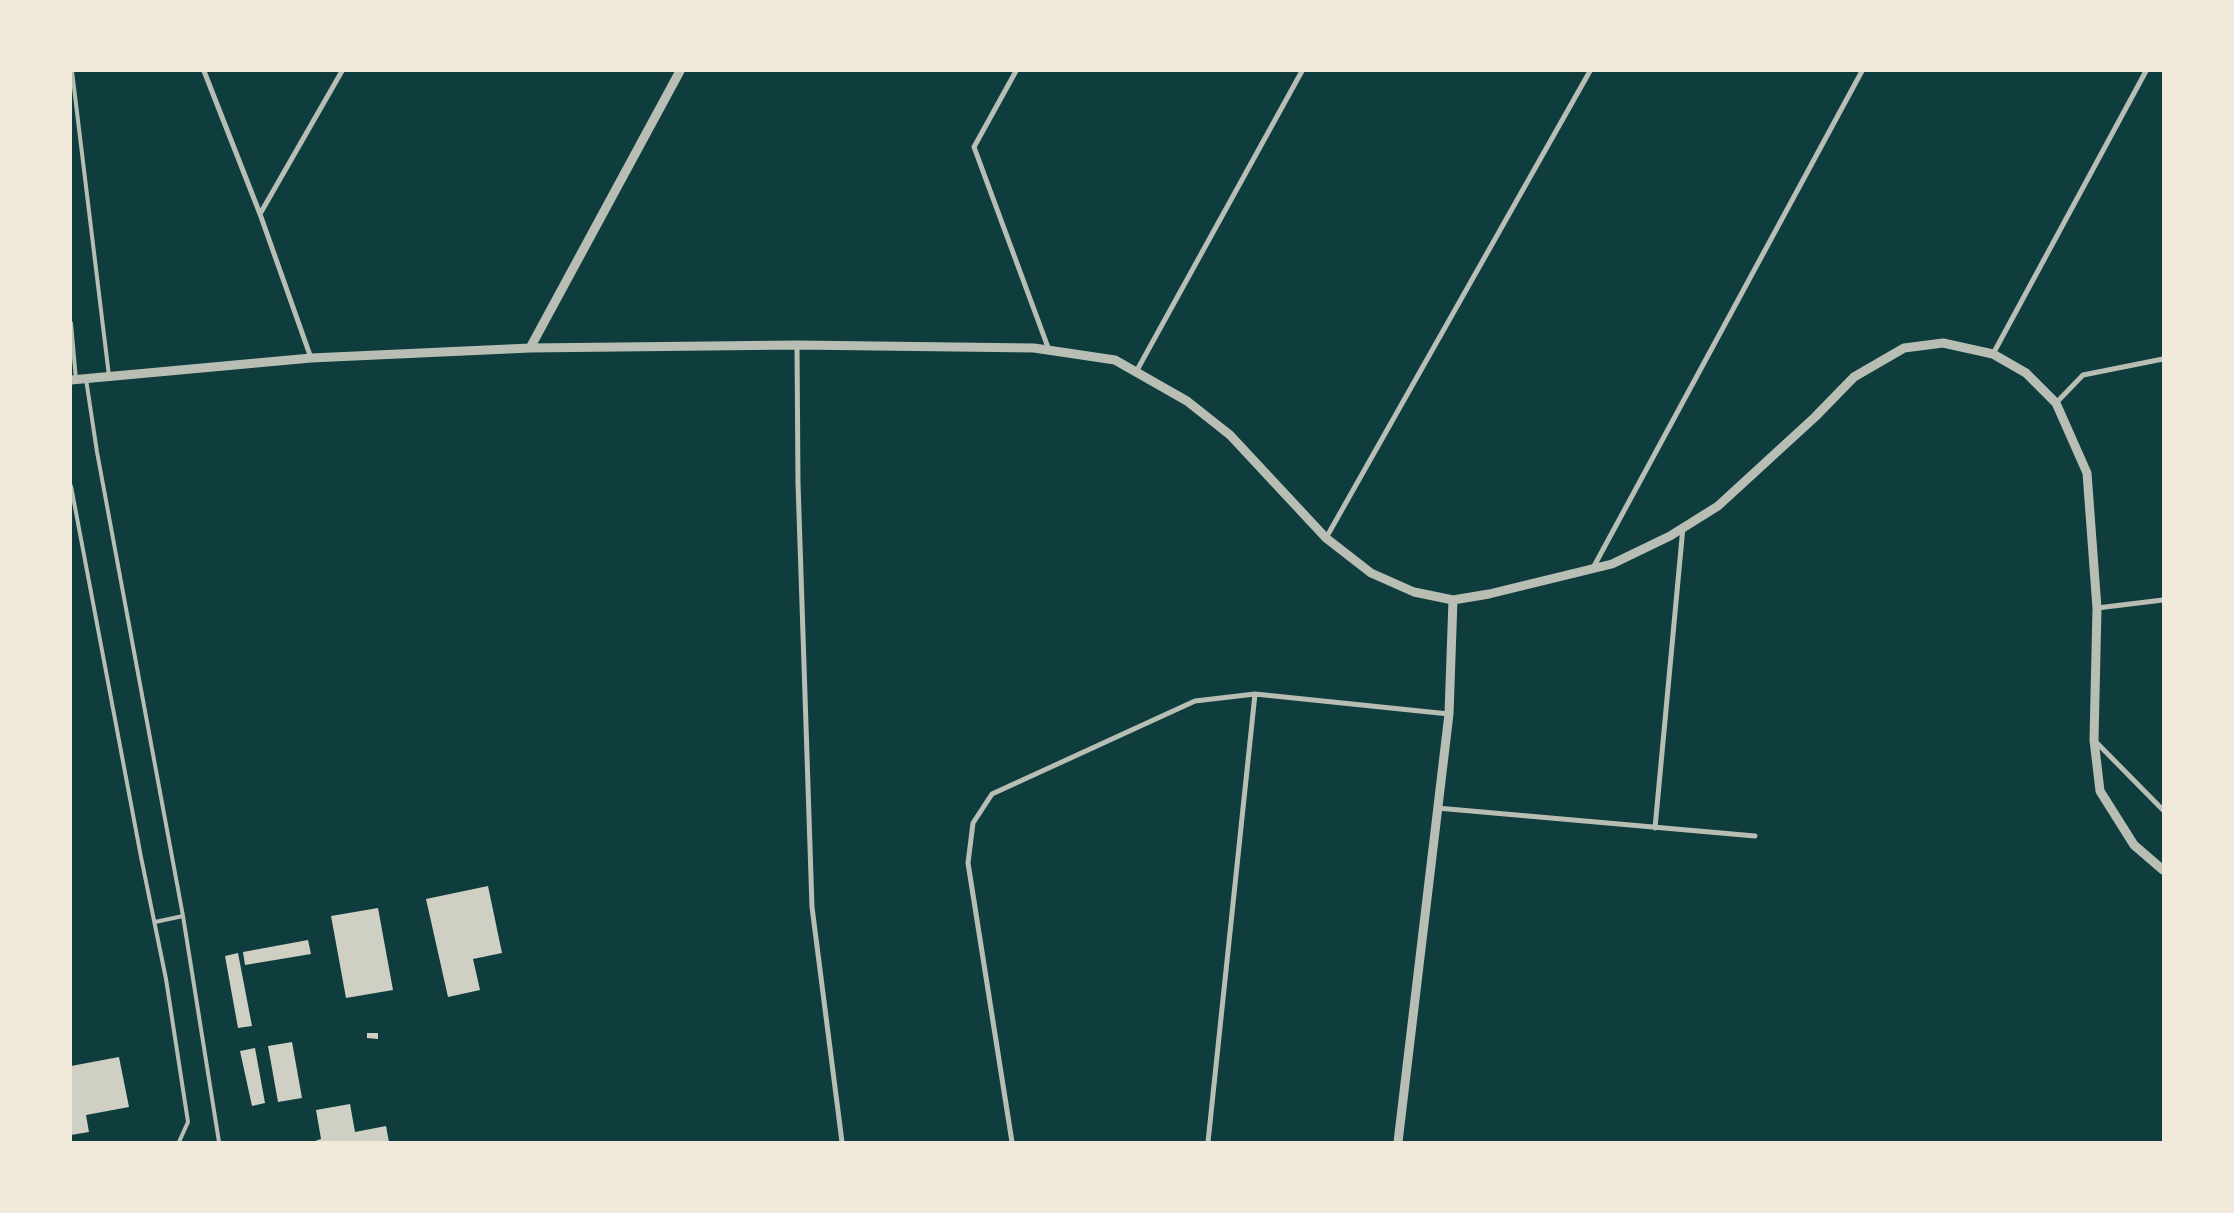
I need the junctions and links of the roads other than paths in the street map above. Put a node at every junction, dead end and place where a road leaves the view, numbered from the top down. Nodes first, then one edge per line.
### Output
1 (72, 71) edge
2 (204, 71) edge
3 (342, 71) edge
4 (680, 71) edge
5 (1016, 71) edge
6 (1302, 71) edge
7 (1590, 71) edge
8 (1862, 71) edge
9 (2146, 71) edge
10 (260, 214) junction
11 (71, 323) edge
12 (797, 345) junction
13 (530, 348) junction
14 (1049, 350) junction
15 (1994, 354) junction
16 (311, 358) junction
17 (2163, 359) edge
18 (1136, 373) junction
19 (110, 376) junction
20 (78, 380) edge
21 (2056, 403) junction
22 (71, 486) edge
23 (1683, 528) junction
24 (1326, 538) junction
25 (1593, 569) junction
26 (1453, 600) junction
27 (2163, 600) edge
28 (2097, 608) junction
29 (1255, 694) junction
30 (1449, 714) junction
31 (2094, 740) junction
32 (1436, 808) junction
33 (2163, 810) edge
34 (1655, 828) junction
35 (1755, 836) dead end
36 (2163, 870) edge
37 (183, 916) junction
38 (155, 922) junction
39 (179, 1142) edge
40 (219, 1142) edge
41 (842, 1142) edge
42 (1012, 1142) edge
43 (1208, 1142) edge
44 (1398, 1142) edge

1 - 19 lane
2 - 10 street
3 - 10 street
4 - 13 street
5 - 14 street
6 - 18 street
7 - 24 street
8 - 25 street
9 - 15 street
10 - 16 street
11 - 20 lane
12 - 13 street
12 - 14 street
12 - 41 street
13 - 16 street
14 - 18 street
15 - 21 street
15 - 23 street
16 - 19 street
17 - 21 street
18 - 24 street
19 - 20 street
20 - 37 lane
21 - 28 street
22 - 38 lane
23 - 25 street
23 - 34 street
24 - 26 street
25 - 26 street
26 - 30 street
27 - 28 street
28 - 31 street
29 - 30 street
29 - 42 street
29 - 43 street
30 - 32 street
31 - 33 street
31 - 36 street
32 - 34 street
32 - 44 street
34 - 35 street
37 - 38 lane
37 - 40 lane
38 - 39 lane

